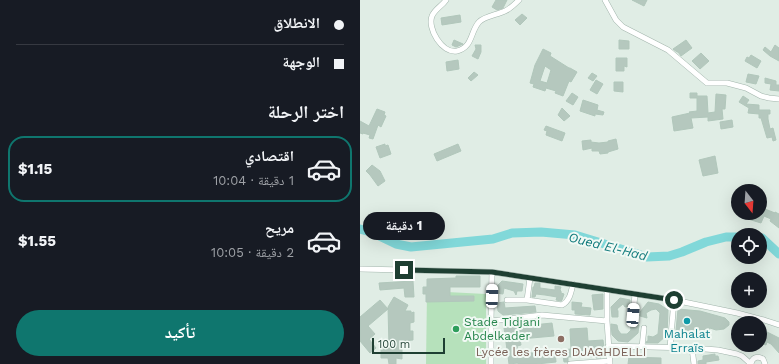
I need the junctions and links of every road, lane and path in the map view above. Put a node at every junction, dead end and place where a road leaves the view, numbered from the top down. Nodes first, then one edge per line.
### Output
1 (446, 0) edge
2 (519, 0) edge
3 (606, 0) edge
4 (779, 99) edge
5 (360, 269) edge
6 (492, 272) junction
7 (530, 278) junction
8 (573, 284) junction
9 (607, 290) junction
10 (635, 294) junction
11 (507, 300) dead end
12 (527, 300) junction
13 (674, 300) junction
14 (633, 315) dead end
15 (491, 321) junction
16 (607, 321) junction
17 (779, 326) edge
18 (644, 328) dead end
19 (608, 346) junction
20 (642, 347) junction
21 (670, 348) junction
22 (692, 348) junction
23 (742, 356) junction
24 (754, 358) junction
25 (610, 362) edge
26 (491, 364) edge
27 (570, 364) edge
28 (694, 364) edge
29 (751, 364) edge
30 (766, 364) edge

1 - 2 street
3 - 4 street
5 - 6 street
6 - 7 street
6 - 15 street
7 - 8 street
7 - 12 street
8 - 9 street
8 - 12 street
9 - 10 street
9 - 16 street
10 - 13 street
10 - 14 street
11 - 12 street
13 - 17 street
13 - 21 street
15 - 16 street
15 - 26 street
16 - 19 street
18 - 20 street
19 - 20 street
19 - 25 street
20 - 21 street
21 - 22 street
22 - 23 street
22 - 28 street
23 - 24 street
23 - 29 street
24 - 29 street
24 - 30 street
25 - 27 street

